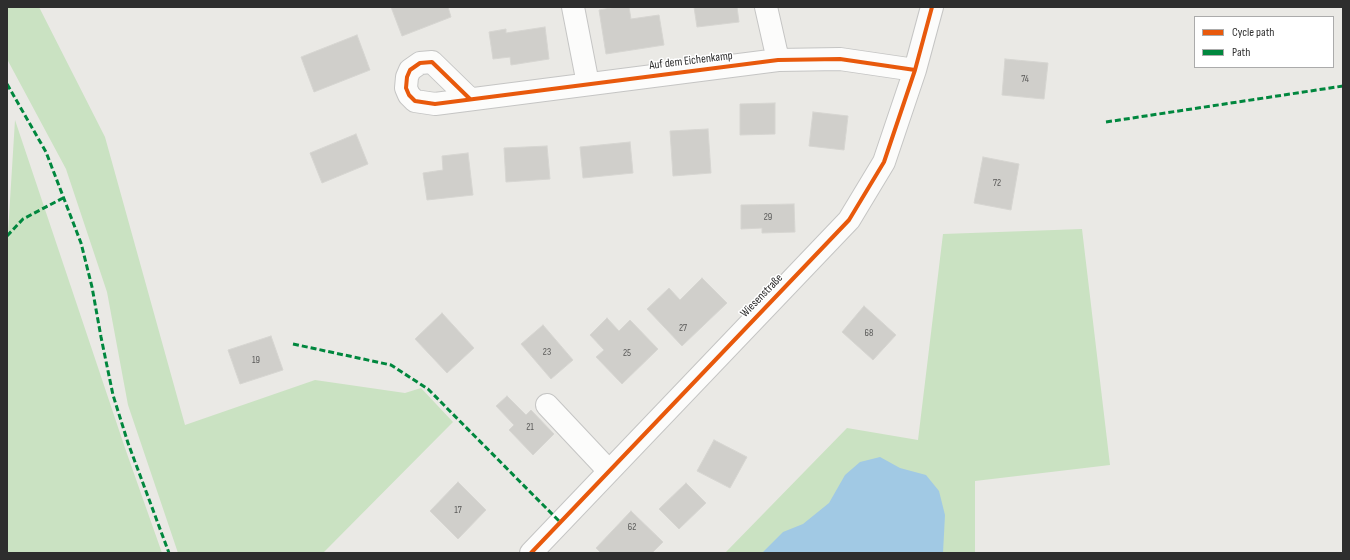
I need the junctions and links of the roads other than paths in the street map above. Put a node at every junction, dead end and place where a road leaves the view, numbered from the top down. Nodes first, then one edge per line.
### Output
1 (572, 7) edge
2 (766, 7) edge
3 (932, 7) edge
4 (778, 60) junction
5 (915, 70) junction
6 (588, 84) junction
7 (470, 99) dead end
8 (547, 404) dead end
9 (609, 471) junction
10 (531, 553) edge

1 - 6 street
2 - 4 street
3 - 5 street, Wiesenstraße
4 - 5 street, Auf dem Eichenkamp
4 - 6 street, Auf dem Eichenkamp
5 - 9 street, Wiesenstraße
6 - 7 street, Auf dem Eichenkamp
8 - 9 street
9 - 10 street, Wiesenstraße

